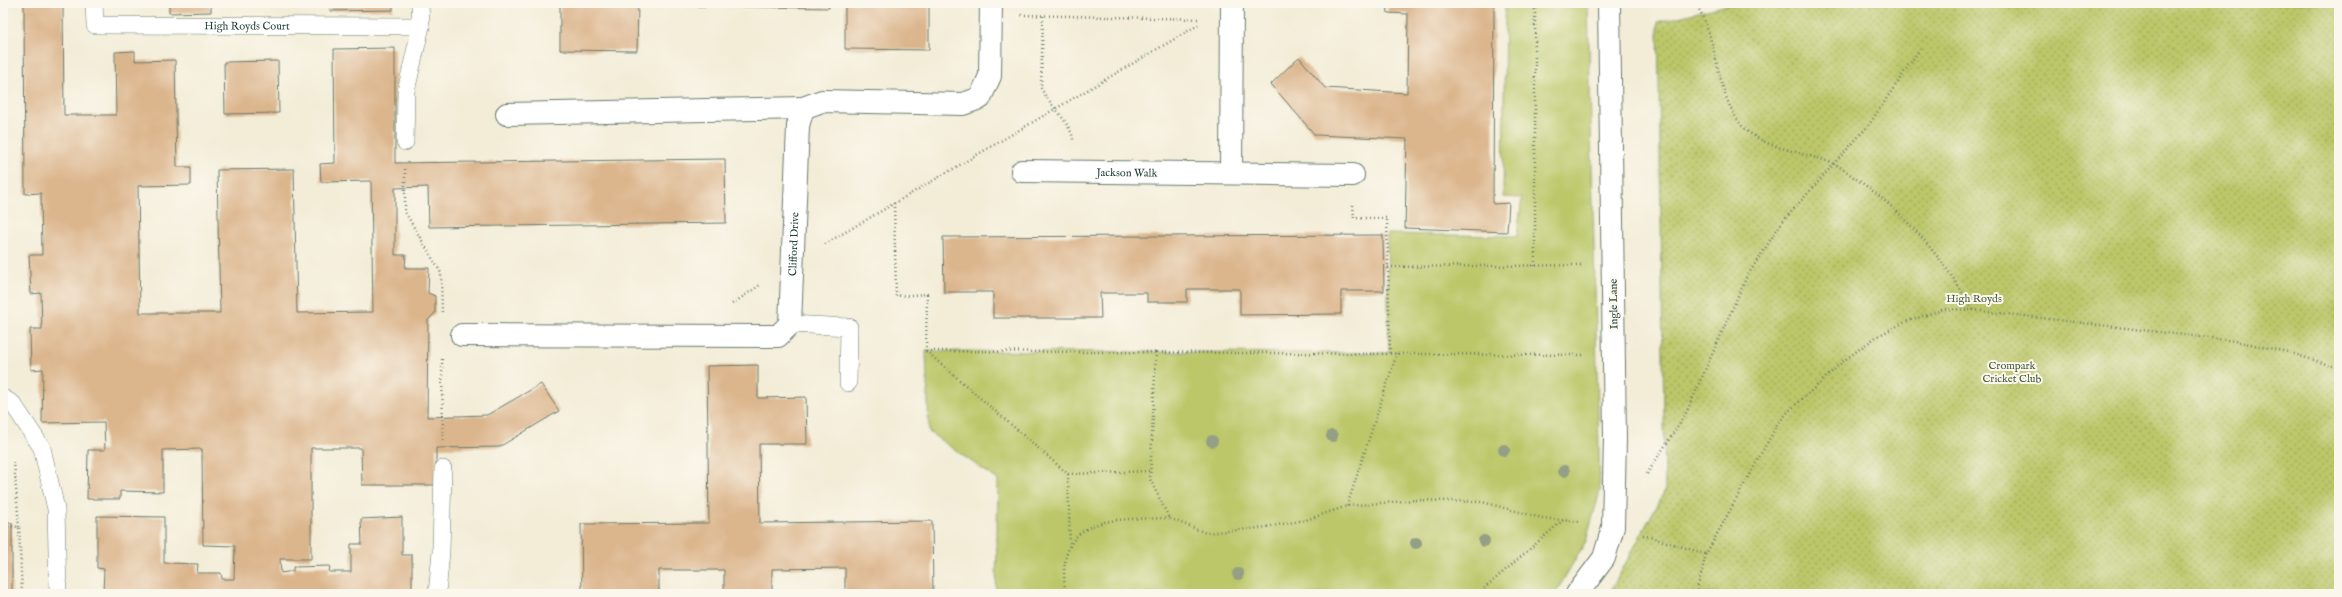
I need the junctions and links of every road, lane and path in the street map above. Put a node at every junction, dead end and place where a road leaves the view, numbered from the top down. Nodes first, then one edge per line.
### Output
1 (94, 3) edge
2 (420, 3) edge
3 (1535, 3) edge
4 (1608, 3) edge
5 (1696, 3) edge
6 (1232, 4) edge
7 (991, 9) edge
8 (1042, 16) junction
9 (1209, 19) junction
10 (420, 26) junction
11 (1920, 48) dead end
12 (803, 108) junction
13 (1056, 109) junction
14 (507, 114) dead end
15 (405, 142) joint
16 (1834, 164) junction
17 (1022, 171) dead end
18 (1073, 171) junction
19 (1232, 174) junction
20 (1353, 175) joint
21 (894, 204) junction
22 (793, 262) junction
23 (1612, 264) junction
24 (1535, 266) junction
25 (1388, 267) junction
26 (730, 306) dead end
27 (1973, 310) junction
28 (442, 320) dead end
29 (790, 324) junction
30 (462, 336) dead end
31 (442, 351) dead end
32 (926, 351) junction
33 (1156, 352) junction
34 (1390, 353) junction
35 (1397, 353) junction
36 (1614, 355) junction
37 (2339, 368) edge
38 (848, 383) dead end
39 (3, 398) edge
40 (443, 469) joint
41 (14, 470) dead end
42 (1150, 471) junction
43 (1068, 474) junction
44 (1643, 480) dead end
45 (3, 492) edge
46 (1347, 506) junction
47 (1169, 518) junction
48 (1563, 520) junction
49 (19, 527) junction
50 (1613, 527) junction
51 (1070, 549) junction
52 (1706, 554) junction
53 (22, 594) edge
54 (58, 594) edge
55 (437, 594) edge
56 (1065, 594) edge
57 (1478, 594) edge
58 (1577, 594) edge
59 (1696, 594) edge

1 - 10 lane, High Royds Court
2 - 10 lane
3 - 24 path
4 - 23 street, Ingle Lane
5 - 16 path
6 - 9 path
6 - 19 street
7 - 8 path
7 - 12 street
8 - 9 path
8 - 13 path
9 - 13 path
10 - 15 lane
11 - 16 path
12 - 14 street
12 - 22 street, Clifford Drive
13 - 18 path
13 - 21 path
15 - 28 path
16 - 27 path
16 - 44 path
17 - 18 street, Jackson Walk
18 - 19 street, Jackson Walk
19 - 20 street, Jackson Walk
20 - 25 path
21 - 22 path
21 - 32 path
22 - 26 path
22 - 29 street, Clifford Drive
23 - 24 path
23 - 36 street, Ingle Lane
24 - 25 path
25 - 34 path
27 - 37 path
27 - 52 path
29 - 30 street
29 - 38 lane
31 - 40 path
32 - 33 path
32 - 43 path
33 - 34 path
33 - 42 path
34 - 35 path
35 - 36 path
35 - 46 path
36 - 50 street, Ingle Lane
39 - 54 lane
40 - 55 lane
41 - 49 path
42 - 43 path
42 - 47 path
43 - 51 path
45 - 49 path
46 - 47 path
46 - 48 path
47 - 51 path
48 - 50 path
48 - 57 path
49 - 53 path
50 - 52 path
50 - 58 street, Ingle Lane
51 - 56 path
52 - 59 path

